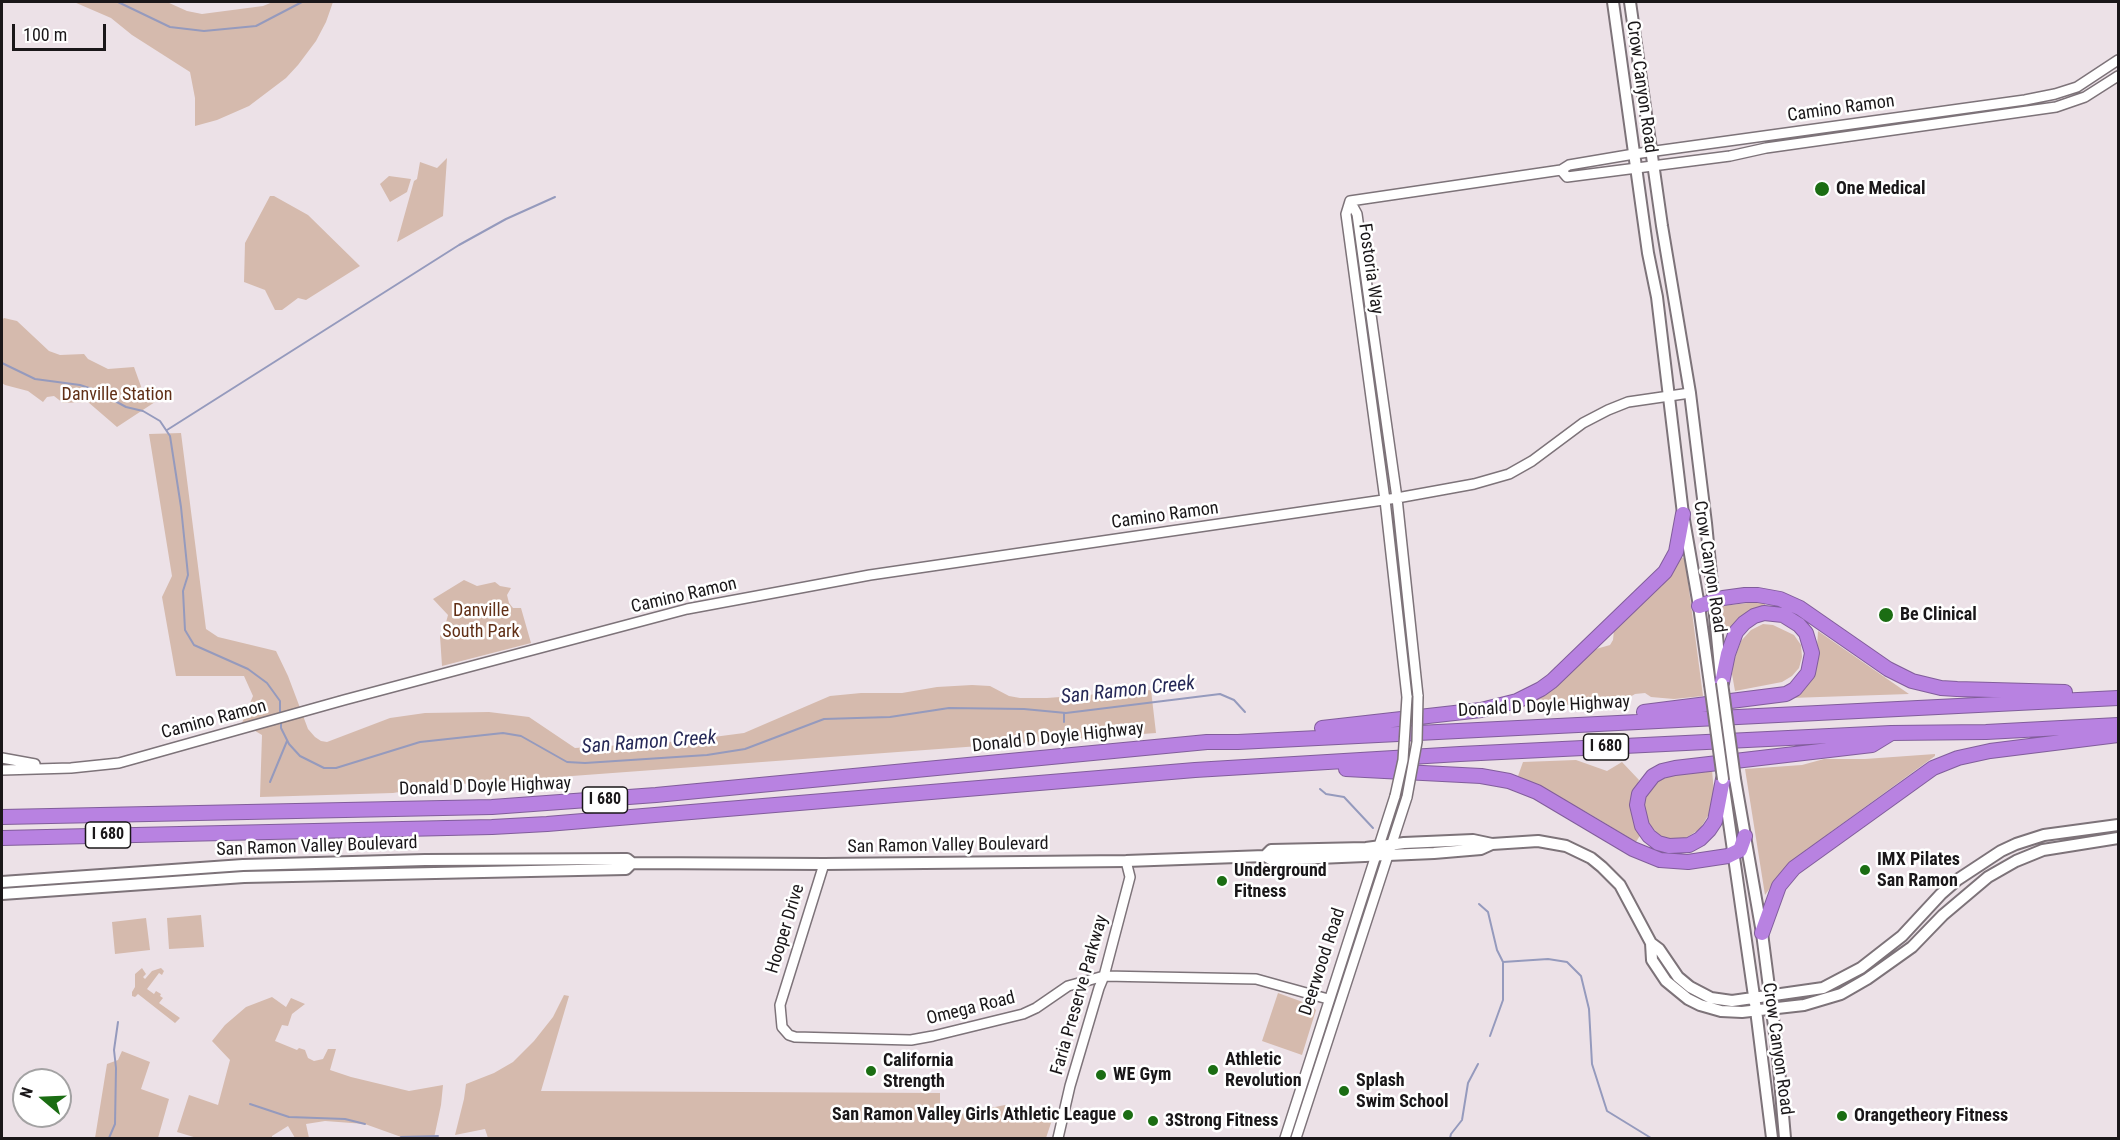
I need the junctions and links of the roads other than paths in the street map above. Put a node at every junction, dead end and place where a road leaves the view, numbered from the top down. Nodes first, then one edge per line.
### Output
1 (1612, 2) edge
2 (1630, 2) edge
3 (2118, 60) edge
4 (2118, 76) edge
5 (1652, 152) junction
6 (1634, 154) junction
7 (1654, 166) junction
8 (1636, 167) junction
9 (1561, 171) junction
10 (1350, 201) junction
11 (1373, 329) junction
12 (1362, 331) junction
13 (1690, 393) junction
14 (1670, 396) junction
15 (1397, 498) junction
16 (1385, 500) junction
17 (1683, 514) junction
18 (1706, 604) junction
19 (1716, 684) junction
20 (2118, 698) edge
21 (1551, 725) junction
22 (2118, 725) edge
23 (1891, 734) junction
24 (2118, 735) edge
25 (1207, 742) junction
26 (2, 759) edge
27 (1320, 764) junction
28 (71, 768) junction
29 (2, 770) edge
30 (1729, 779) junction
31 (1395, 796) joint
32 (1407, 796) joint
33 (2, 817) edge
34 (2118, 825) edge
35 (1745, 837) junction
36 (2, 838) edge
37 (2118, 838) edge
38 (1473, 840) junction
39 (1492, 844) junction
40 (1388, 850) junction
41 (1376, 851) junction
42 (1444, 852) junction
43 (1732, 855) junction
44 (1126, 861) junction
45 (632, 863) junction
46 (824, 864) junction
47 (2, 882) edge
48 (2, 894) edge
49 (1762, 933) junction
50 (1651, 943) junction
51 (1104, 976) junction
52 (1770, 996) junction
53 (1754, 998) junction
54 (1328, 999) junction
55 (780, 1005) joint
56 (1772, 1009) junction
57 (1756, 1010) junction
58 (1058, 1138) edge
59 (1285, 1138) edge
60 (1296, 1138) edge
61 (1772, 1138) edge
62 (1785, 1138) edge

1 - 6 main road, Crow Canyon Road
2 - 5 main road, Crow Canyon Road
3 - 5 street, Camino Ramon
4 - 7 street, Camino Ramon
5 - 6 street, Camino Ramon
5 - 7 main road, Crow Canyon Road
6 - 8 main road, Crow Canyon Road
6 - 9 street, Camino Ramon
7 - 8 street, Camino Ramon
7 - 13 main road, Crow Canyon Road
8 - 9 street, Camino Ramon
8 - 14 main road, Crow Canyon Road
9 - 10 street, Camino Ramon
10 - 11 street, Fostoria Way
10 - 12 street, Fostoria Way
11 - 12 street
11 - 15 street, Fostoria Way
12 - 16 street, Fostoria Way
13 - 14 street, Camino Ramon
13 - 18 main road, Crow Canyon Road
14 - 15 street, Camino Ramon
14 - 17 main road, Crow Canyon Road
15 - 16 street, Camino Ramon
15 - 32 street, Fostoria Way, bridge
16 - 28 street, Camino Ramon
16 - 31 street, Fostoria Way, bridge
17 - 18 main road, Crow Canyon Road
17 - 25 highway
18 - 19 main road, Crow Canyon Road
18 - 20 highway
19 - 21 highway
19 - 30 main road, Crow Canyon Road, bridge
20 - 21 highway, Donald D Doyle Highway / I 680
21 - 25 highway, Donald D Doyle Highway / I 680
22 - 23 highway, I 680
23 - 27 highway, I 680
23 - 30 highway
24 - 49 highway
25 - 33 highway, Donald D Doyle Highway / I 680
26 - 28 street
27 - 36 highway, I 680
27 - 43 highway
28 - 29 street, Camino Ramon
30 - 35 main road, Crow Canyon Road
30 - 43 main road, Crow Canyon Road
31 - 41 street, Deerwood Road
32 - 40 street, Deerwood Road
34 - 52 main road, San Ramon Valley Boulevard
35 - 43 highway
35 - 49 main road, Crow Canyon Road
37 - 56 main road, San Ramon Valley Boulevard
38 - 39 main road, San Ramon Valley Boulevard
38 - 40 main road, San Ramon Valley Boulevard
38 - 42 main road
39 - 42 main road, San Ramon Valley Boulevard
39 - 50 main road, San Ramon Valley Boulevard
40 - 41 main road, San Ramon Valley Boulevard
40 - 42 main road, San Ramon Valley Boulevard
40 - 60 street, Deerwood Road
41 - 44 main road, San Ramon Valley Boulevard
41 - 54 street, Deerwood Road
43 - 53 main road, Crow Canyon Road
44 - 46 main road, San Ramon Valley Boulevard
44 - 51 street, Faria Preserve Parkway
45 - 46 main road, San Ramon Valley Boulevard
45 - 47 main road, San Ramon Valley Boulevard
45 - 48 main road, San Ramon Valley Boulevard
46 - 55 street, Hooper Drive
49 - 52 main road, Crow Canyon Road
50 - 53 main road, San Ramon Valley Boulevard
50 - 57 main road, San Ramon Valley Boulevard
51 - 54 street, Omega Road
51 - 55 street, Omega Road
51 - 58 street, Faria Preserve Parkway
52 - 53 main road, San Ramon Valley Boulevard
52 - 56 main road, Crow Canyon Road
53 - 57 main road, Crow Canyon Road
54 - 59 street, Deerwood Road
56 - 57 main road, San Ramon Valley Boulevard
56 - 62 main road, Crow Canyon Road
57 - 61 main road, Crow Canyon Road

